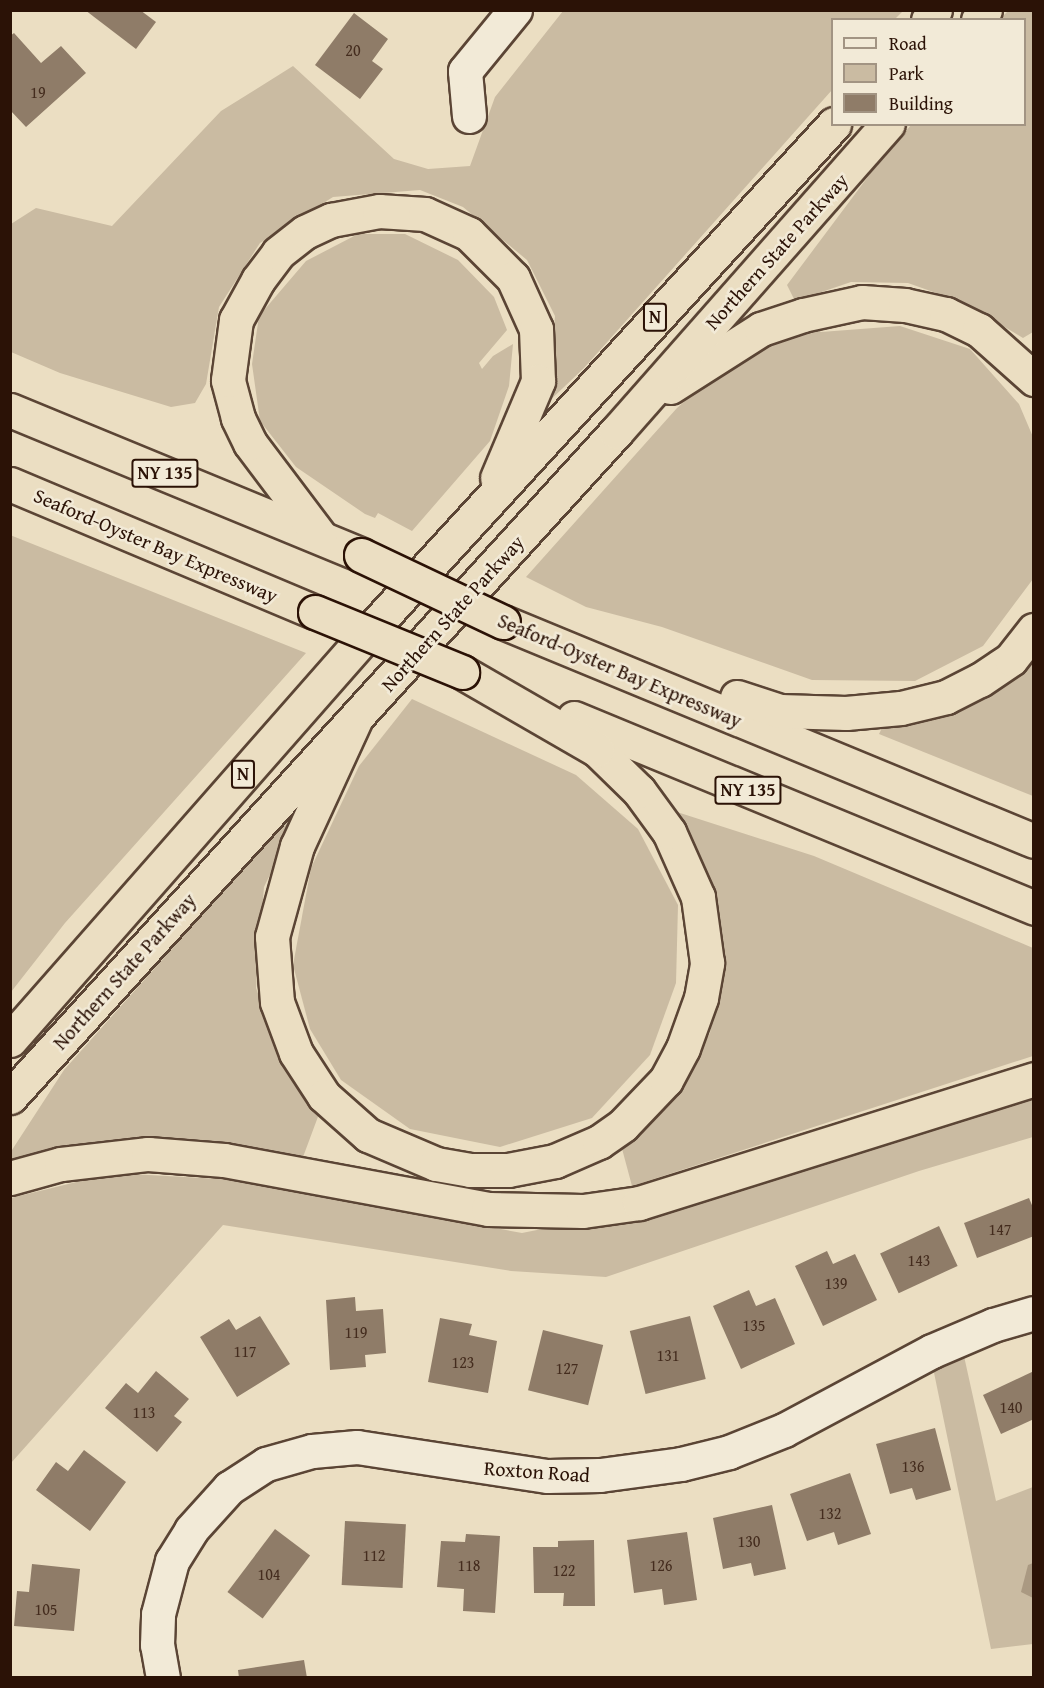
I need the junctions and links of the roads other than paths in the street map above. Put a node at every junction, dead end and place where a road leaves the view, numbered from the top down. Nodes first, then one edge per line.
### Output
1 (514, 10) edge
2 (469, 116) dead end
3 (832, 126) edge
4 (886, 126) edge
5 (1034, 379) edge
6 (10, 410) edge
7 (616, 432) junction
8 (13, 486) edge
9 (481, 514) junction
10 (320, 536) junction
11 (503, 622) junction
12 (1034, 630) edge
13 (462, 672) junction
14 (355, 720) junction
15 (1034, 841) edge
16 (1034, 908) edge
17 (10, 1040) edge
18 (1034, 1080) edge
19 (10, 1097) edge
20 (10, 1178) edge
21 (1034, 1313) edge
22 (163, 1677) edge

1 - 2 street
3 - 9 highway, Northern State Parkway / N
4 - 7 highway, Northern State Parkway / N
5 - 7 highway
6 - 10 highway, Seaford-Oyster Bay Expressway / NY 135
7 - 14 highway, Northern State Parkway / N
8 - 13 highway, Seaford-Oyster Bay Expressway / NY 135, bridge
9 - 10 highway
9 - 17 highway, Northern State Parkway / N
10 - 11 highway, Seaford-Oyster Bay Expressway / NY 135, bridge
11 - 12 highway
11 - 15 highway, Seaford-Oyster Bay Expressway / NY 135
13 - 14 highway
13 - 16 highway, Seaford-Oyster Bay Expressway / NY 135
14 - 19 highway, Northern State Parkway / N
18 - 20 highway
21 - 22 street, Roxton Road

